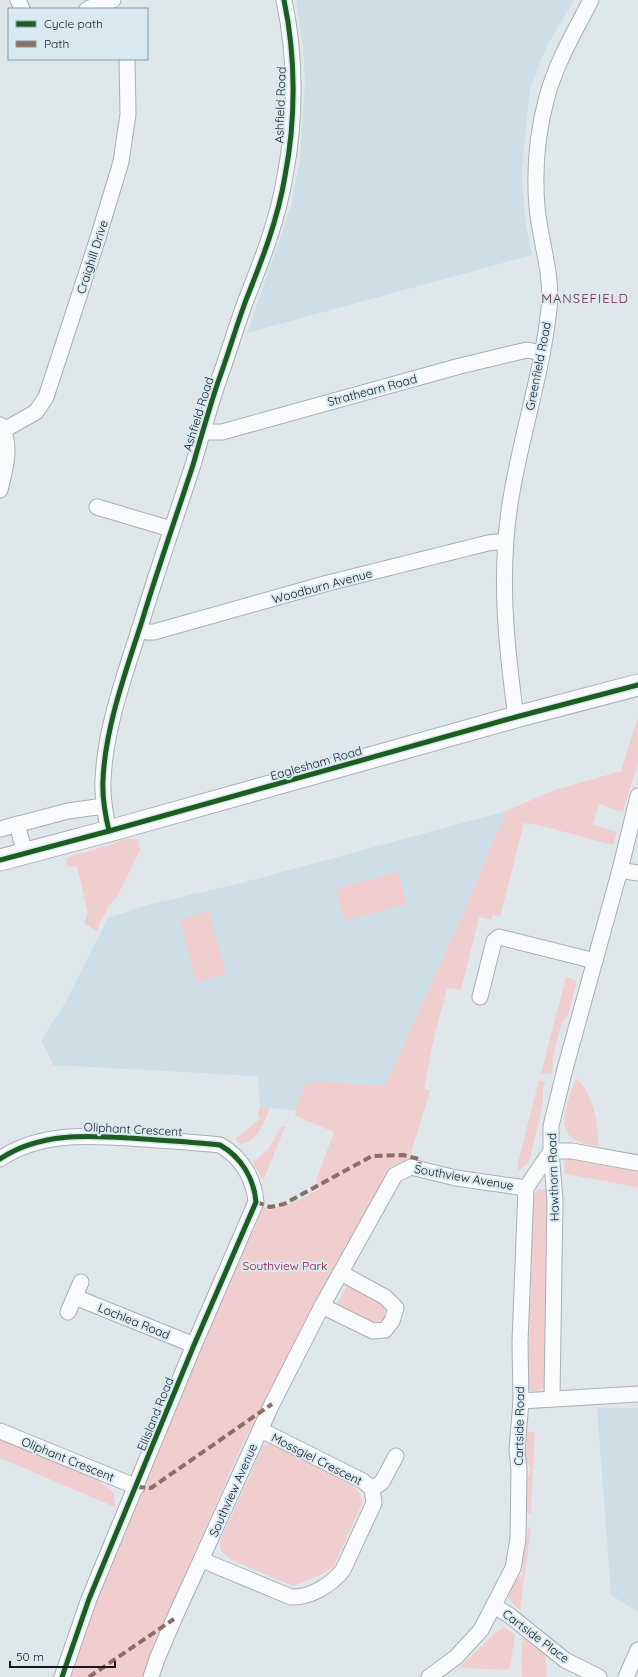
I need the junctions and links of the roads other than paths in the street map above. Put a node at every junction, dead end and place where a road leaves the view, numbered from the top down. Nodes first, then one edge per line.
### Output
1 (113, 0) edge
2 (284, 0) edge
3 (591, 0) edge
4 (90, 8) edge
5 (127, 60) edge
6 (542, 353) junction
7 (2, 428) edge
8 (202, 432) junction
9 (0, 490) edge
10 (97, 507) dead end
11 (171, 529) junction
12 (505, 541) junction
13 (139, 629) junction
14 (638, 685) edge
15 (516, 716) junction
16 (638, 796) edge
17 (104, 806) junction
18 (17, 824) junction
19 (0, 829) edge
20 (109, 831) junction
21 (25, 854) junction
22 (0, 860) edge
23 (620, 870) junction
24 (638, 873) edge
25 (595, 961) junction
26 (480, 997) dead end
27 (550, 1151) junction
28 (0, 1159) edge
29 (240, 1160) joint
30 (638, 1163) edge
31 (526, 1188) junction
32 (341, 1273) junction
33 (81, 1282) dead end
34 (75, 1297) junction
35 (322, 1306) junction
36 (68, 1312) dead end
37 (194, 1345) junction
38 (638, 1394) edge
39 (552, 1398) junction
40 (520, 1401) junction
41 (261, 1430) junction
42 (0, 1431) edge
43 (396, 1456) dead end
44 (136, 1486) junction
45 (372, 1489) junction
46 (202, 1560) junction
47 (494, 1606) junction
48 (638, 1650) edge
49 (62, 1677) edge
50 (151, 1677) edge
51 (429, 1677) edge
52 (598, 1677) edge
53 (626, 1677) edge

1 - 4 street
2 - 8 street, Ashfield Road
3 - 6 street, Greenfield Road
5 - 7 street, Craighill Drive
6 - 8 street, Strathearn Road
6 - 12 street, Greenfield Road
7 - 9 street
8 - 11 street, Ashfield Road
10 - 11 street
11 - 13 street, Ashfield Road
12 - 13 street, Woodburn Avenue
12 - 15 street, Greenfield Road
13 - 17 street, Ashfield Road
14 - 15 main road, Eaglesham Road
15 - 20 main road, Eaglesham Road
16 - 23 street, Hawthorn Road
17 - 18 street
17 - 20 street, Ashfield Road
18 - 19 street
18 - 21 street
20 - 21 main road, Eaglesham Road
21 - 22 main road, Eaglesham Road
23 - 24 street
23 - 25 street, Hawthorn Road
25 - 26 street
25 - 27 street, Hawthorn Road
27 - 30 street
27 - 31 street
27 - 39 street, Hawthorn Road
28 - 29 street, Oliphant Crescent
29 - 37 street, Ellisland Road
31 - 32 street, Southview Avenue
31 - 40 street, Cartside Road
32 - 35 street, Southview Avenue
32 - 35 street
33 - 34 street
34 - 36 street
34 - 37 street, Lochlea Road
35 - 41 street, Southview Avenue
37 - 44 street, Ellisland Road
38 - 39 street
39 - 40 street
40 - 47 street, Cartside Road
41 - 45 street, Mossgiel Crescent
41 - 46 street, Southview Avenue
42 - 44 street, Oliphant Crescent
43 - 45 street, Mossgiel Crescent
44 - 49 street, Ellisland Road
45 - 46 street, Mossgiel Crescent
46 - 50 street, Southview Avenue
47 - 51 street, Cartside Road
47 - 52 street, Cartside Place
48 - 53 street

